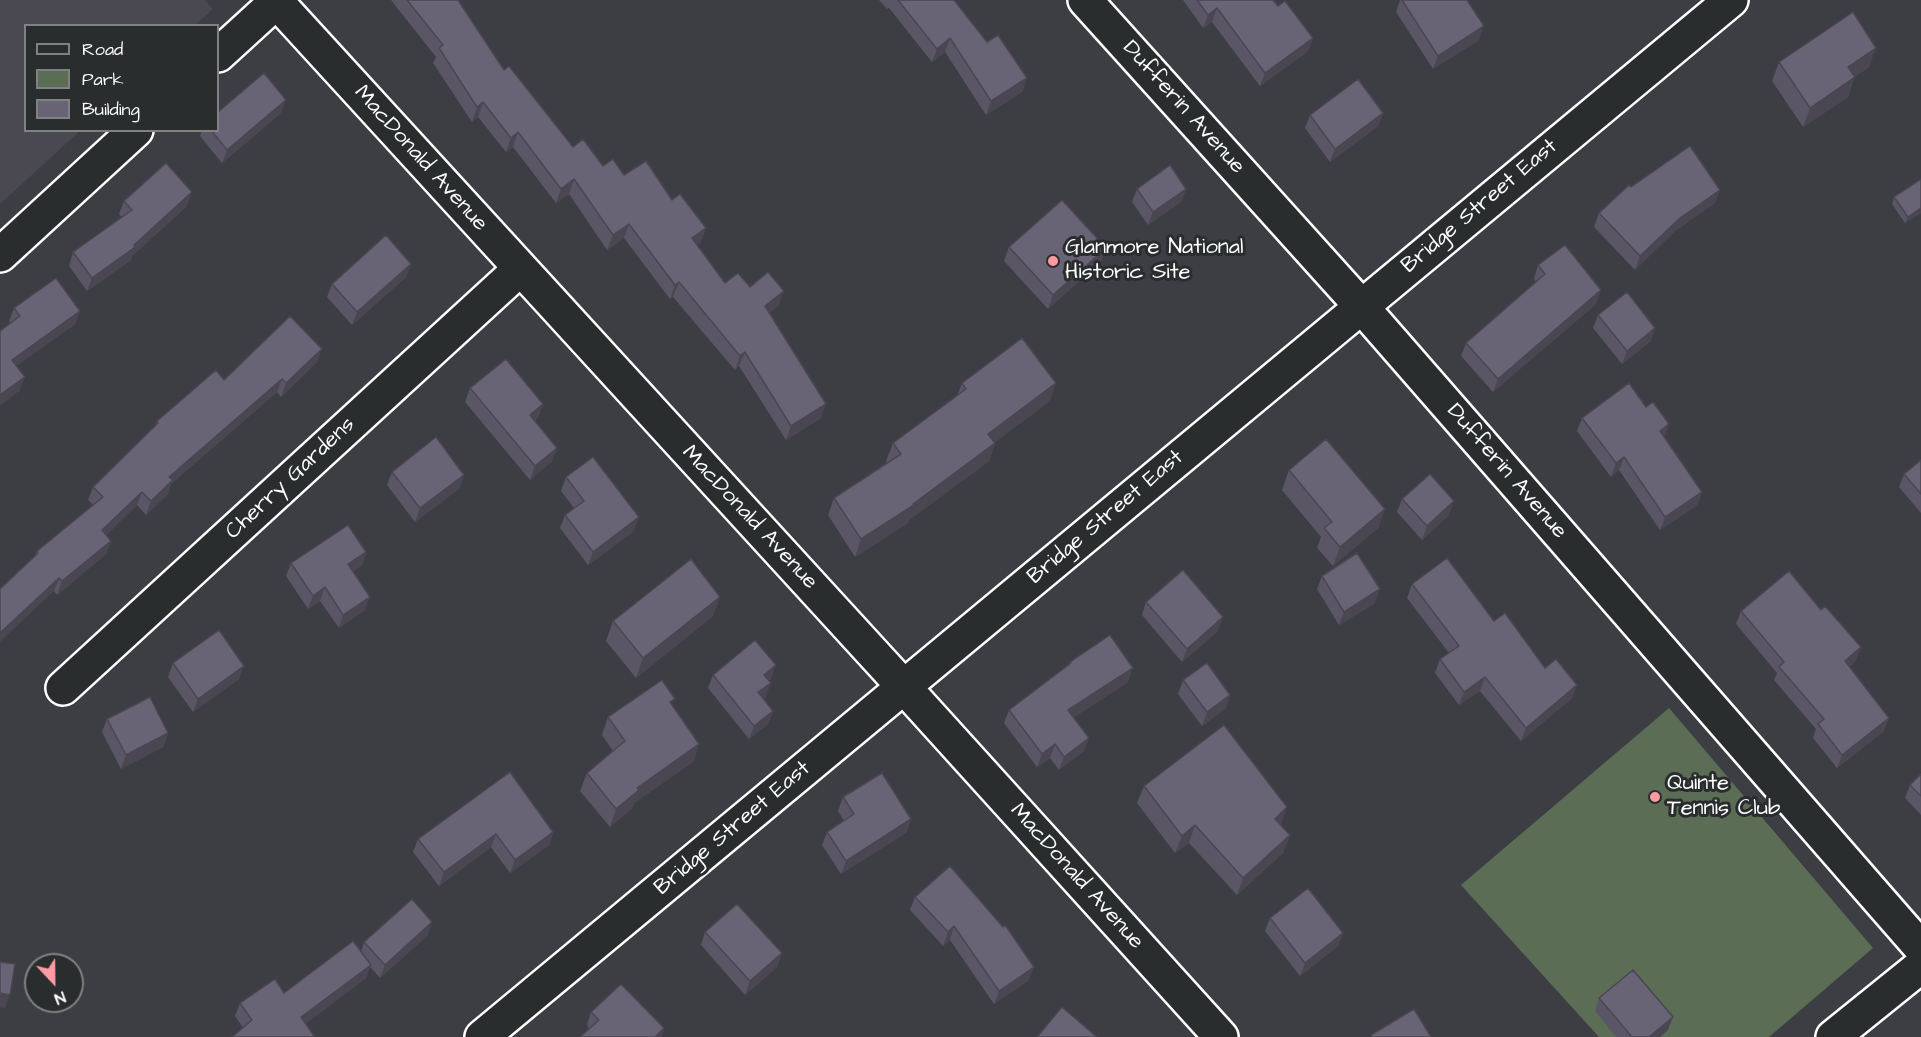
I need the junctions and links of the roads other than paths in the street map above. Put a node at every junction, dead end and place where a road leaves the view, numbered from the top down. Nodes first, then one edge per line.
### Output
1 (1085, 0) edge
2 (1731, 0) edge
3 (275, 1) edge
4 (219, 54) edge
5 (134, 132) edge
6 (0, 255) edge
7 (520, 269) junction
8 (1361, 306) junction
9 (904, 687) junction
10 (63, 688) dead end
11 (1921, 948) edge
12 (1921, 966) edge
13 (482, 1037) edge
14 (1221, 1037) edge
15 (1833, 1037) edge

1 - 8 street, Dufferin Avenue
2 - 8 street, Bridge Street East
3 - 4 street
3 - 7 street, MacDonald Avenue
5 - 6 street
7 - 9 street, MacDonald Avenue
7 - 10 street, Cherry Gardens
8 - 9 street, Bridge Street East
8 - 11 street, Dufferin Avenue
9 - 13 street, Bridge Street East
9 - 14 street, MacDonald Avenue
12 - 15 street

